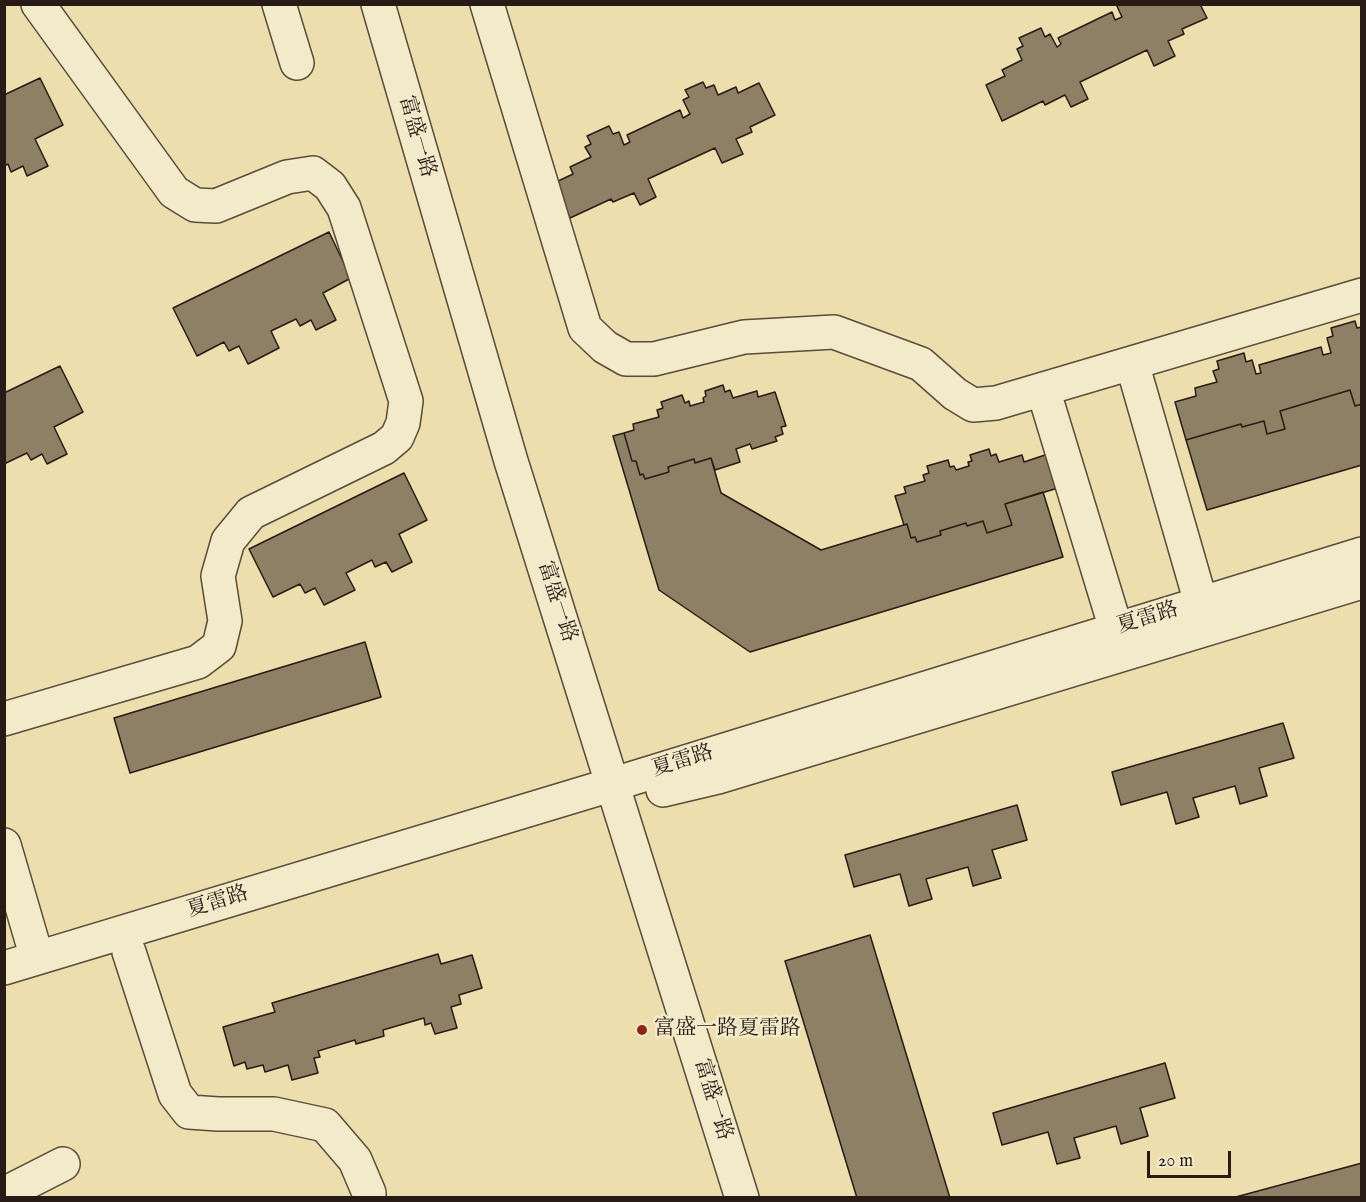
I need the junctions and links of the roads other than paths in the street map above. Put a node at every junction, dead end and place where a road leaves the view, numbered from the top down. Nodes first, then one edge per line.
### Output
1 (38, 4) edge
2 (279, 4) edge
3 (378, 4) edge
4 (487, 4) edge
5 (297, 63) dead end
6 (1362, 295) edge
7 (1132, 363) junction
8 (1043, 389) junction
9 (1362, 554) edge
10 (1362, 582) edge
11 (1201, 603) junction
12 (1116, 629) junction
13 (4, 719) edge
14 (616, 792) junction
15 (4, 845) edge
16 (129, 952) junction
17 (37, 958) junction
18 (4, 968) edge
19 (4, 990) edge
20 (63, 1164) dead end
21 (4, 1194) edge
22 (369, 1197) edge
23 (742, 1197) edge

1 - 13 street
2 - 5 street
3 - 14 street, 富盛一路
4 - 8 street
6 - 7 street
7 - 8 street
7 - 11 street
8 - 12 street
9 - 11 street, 夏雷路
10 - 14 street, 夏雷路
11 - 12 street, 夏雷路
12 - 14 street, 夏雷路
14 - 16 street, 夏雷路
14 - 17 street, 夏雷路
14 - 23 street, 富盛一路
15 - 17 street
16 - 19 street, 夏雷路
16 - 22 street
17 - 18 street, 夏雷路
20 - 21 street

